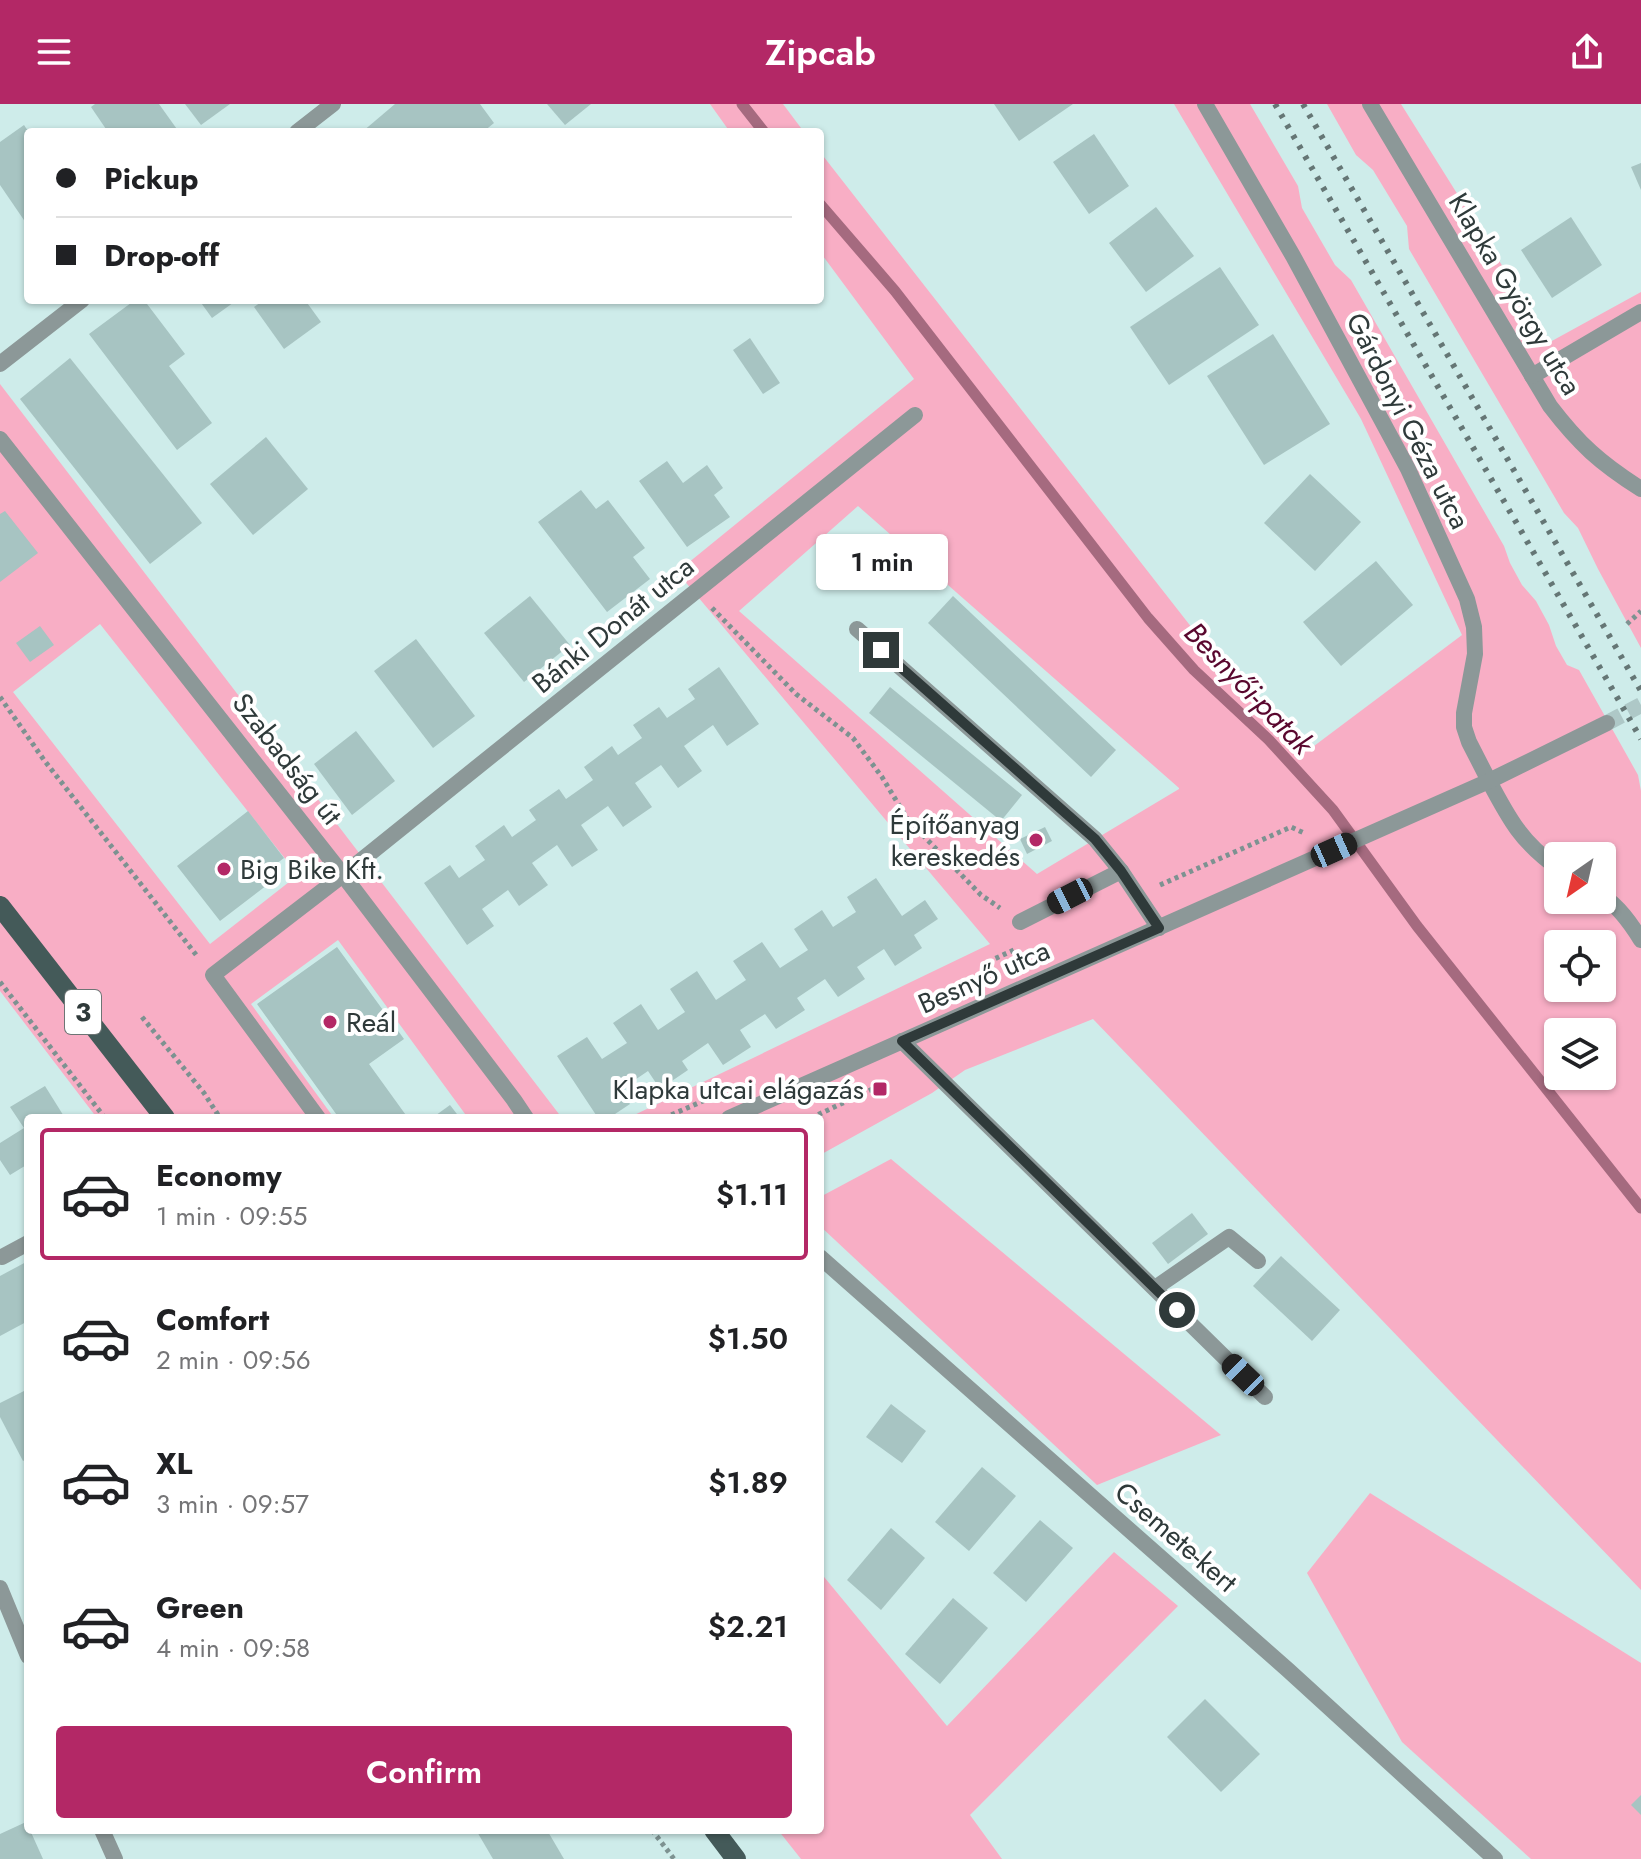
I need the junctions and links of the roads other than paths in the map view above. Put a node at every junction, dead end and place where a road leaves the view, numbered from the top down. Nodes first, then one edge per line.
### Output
1 (333, 104) edge
2 (1205, 104) edge
3 (1370, 104) edge
4 (302, 128) edge
5 (77, 304) edge
6 (1641, 312) edge
7 (0, 364) edge
8 (1532, 376) junction
9 (915, 415) dead end
10 (0, 439) edge
11 (1641, 488) edge
12 (857, 629) dead end
13 (1607, 723) tunnel mouth
14 (1489, 781) junction
15 (1544, 857) edge
16 (1121, 871) junction
17 (343, 875) junction
18 (1616, 905) edge
19 (0, 906) edge
20 (1020, 922) road end
21 (1159, 928) junction
22 (1641, 940) edge
23 (902, 1041) junction
24 (162, 1114) edge
25 (315, 1114) edge
26 (523, 1114) edge
27 (738, 1114) edge
28 (24, 1245) edge
29 (2, 1257) dead end
30 (824, 1261) edge
31 (1258, 1261) dead end
32 (1155, 1288) junction
33 (1265, 1397) dead end
34 (0, 1588) edge
35 (24, 1646) edge
36 (104, 1834) edge
37 (717, 1834) edge
38 (115, 1859) edge
39 (736, 1859) edge
40 (1495, 1859) edge

1 - 4 street
2 - 14 street, Gárdonyi Géza utca
3 - 8 street, Klapka György utca
5 - 7 street
6 - 8 street
8 - 11 street, Klapka György utca
9 - 17 street, Bánki Donát utca
10 - 17 street, Szabadság út
12 - 16 street
13 - 14 street, Besnyő utca
14 - 15 street, Gárdonyi Géza utca
14 - 21 street, Besnyő utca
16 - 20 street
16 - 21 street
17 - 25 street, Bánki Donát utca
17 - 26 street, Szabadság út
18 - 22 street
19 - 24 main road, 3
21 - 23 street, Besnyő utca
23 - 27 street, Besnyő utca
23 - 32 street
28 - 29 street
30 - 40 street, Csemete-kert
31 - 32 street
32 - 33 street
34 - 35 street
36 - 38 street
37 - 39 main road

